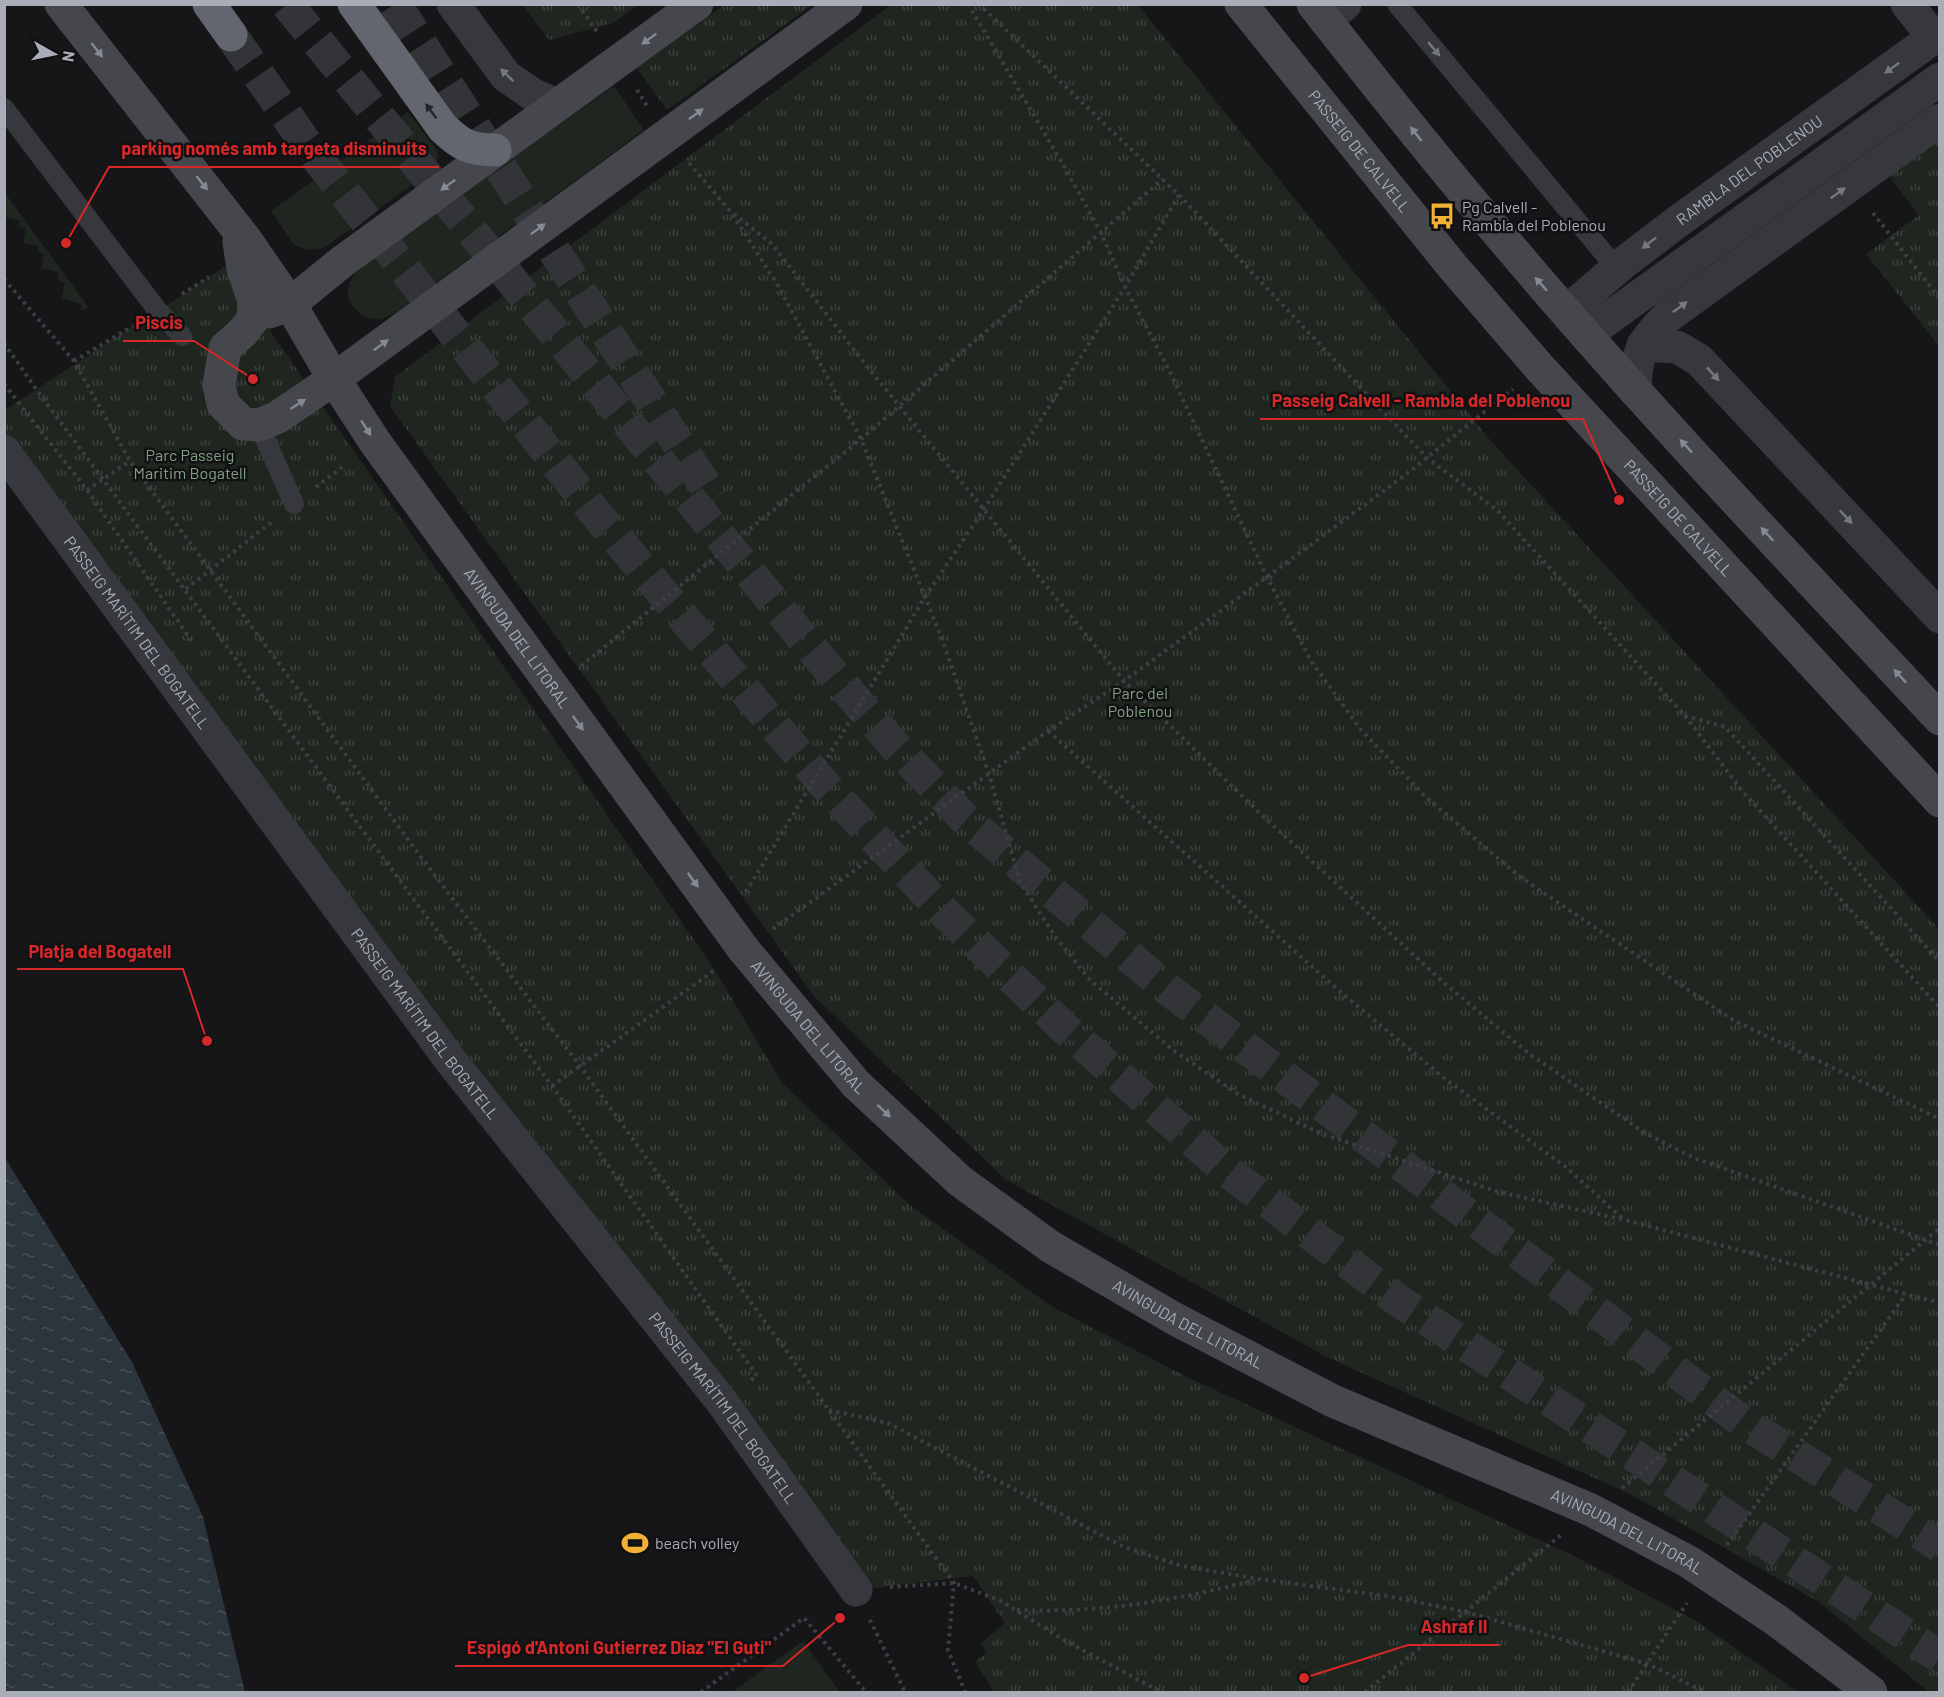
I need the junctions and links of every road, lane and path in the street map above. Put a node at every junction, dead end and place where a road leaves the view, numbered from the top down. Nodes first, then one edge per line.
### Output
1 (61, 4) edge
2 (209, 4) edge
3 (354, 4) edge
4 (453, 4) edge
5 (578, 4) edge
6 (697, 4) edge
7 (846, 4) edge
8 (968, 4) edge
9 (979, 4) edge
10 (1241, 4) edge
11 (1397, 4) edge
12 (1906, 4) edge
13 (1328, 10) edge
14 (231, 35) tunnel mouth
15 (1936, 36) edge
16 (603, 40) dead end
17 (1940, 79) edge
18 (556, 105) junction
19 (4, 108) edge
20 (1940, 120) edge
21 (495, 150) junction
22 (688, 162) dead end
23 (1163, 179) junction
24 (1850, 185) junction
25 (1179, 195) junction
26 (731, 212) junction
27 (238, 231) junction
28 (1101, 233) junction
29 (1617, 269) junction
30 (214, 275) dead end
31 (4, 279) edge
32 (1125, 287) junction
33 (180, 296) dead end
34 (1940, 299) edge
35 (290, 304) junction
36 (1566, 312) junction
37 (253, 319) junction
38 (142, 320) dead end
39 (1598, 326) dead end
40 (182, 336) dead end
41 (4, 343) edge
42 (1643, 345) junction
43 (74, 361) junction
44 (334, 379) junction
45 (1635, 391) junction
46 (1509, 392) dead end
47 (900, 406) junction
48 (259, 425) junction
49 (861, 439) junction
50 (4, 451) edge
51 (1427, 458) junction
52 (130, 461) junction
53 (104, 478) junction
54 (87, 490) dead end
55 (294, 504) dead end
56 (984, 509) junction
57 (1267, 576) junction
58 (925, 597) junction
59 (1940, 617) edge
60 (580, 667) dead end
61 (1124, 681) junction
62 (1684, 716) junction
63 (1940, 719) edge
64 (1048, 731) junction
65 (989, 774) junction
66 (1940, 801) edge
67 (744, 896) dead end
68 (769, 931) dead end
69 (1940, 962) edge
70 (715, 970) dead end
71 (1940, 1008) edge
72 (580, 1066) junction
73 (552, 1086) junction
74 (1940, 1119) edge
75 (1625, 1220) junction
76 (1940, 1228) edge
77 (1926, 1239) junction
78 (1940, 1245) edge
79 (1872, 1284) junction
80 (1906, 1294) junction
81 (1940, 1303) edge
82 (743, 1357) dead end
83 (828, 1409) junction
84 (1614, 1494) dead end
85 (1563, 1533) dead end
86 (1721, 1553) dead end
87 (1259, 1579) junction
88 (954, 1582) junction
89 (856, 1590) junction
90 (1689, 1600) dead end
91 (1016, 1610) junction
92 (1466, 1612) junction
93 (1648, 1664) junction
94 (700, 1692) edge
95 (866, 1692) edge
96 (905, 1692) edge
97 (965, 1692) edge
98 (1161, 1692) edge
99 (1365, 1692) edge
100 (1628, 1692) edge
101 (1705, 1692) edge
102 (1871, 1692) edge

1 -> 27 main road, AVINGUDA DEL LITORAL
2 - 14 highway
21 -> 3 highway
18 -> 4 street
5 - 16 path
6 -> 18 main road
44 -> 7 main road
8 - 28 path
9 - 23 path
10 - 66 main road, PASSEIG DE CALVELL
11 -> 29 lane
12 - 15 street
36 -> 13 main road
15 -> 29 street, RAMBLA DEL POBLENOU
17 - 39 street
18 - 21 main road
19 - 40 lane
20 - 24 street
21 -> 35 main road
22 - 26 path
23 - 25 path
23 - 28 path
24 - 34 path
42 -> 24 street
25 - 32 path
25 - 51 path
26 - 47 path
26 - 49 path
27 - 35 main road, AVINGUDA DEL LITORAL
27 - 37 main road
28 - 32 path
28 - 47 path
29 - 36 street, RAMBLA DEL POBLENOU
30 - 33 path
31 - 43 path
32 - 56 path
32 - 57 path
35 - 37 main road
35 - 44 main road, AVINGUDA DEL LITORAL
36 - 45 main road
37 - 48 main road
38 - 43 path
41 - 53 path
42 - 45 street
42 -> 59 street
43 - 52 path
48 -> 44 main road
44 -> 102 main road, AVINGUDA DEL LITORAL
63 -> 45 main road
46 - 51 path
47 - 49 path
47 - 56 path
48 - 55 lane
49 - 58 path
49 - 60 path
50 - 89 street, PASSEIG MARÍTIM DEL BOGATELL
51 - 57 path
51 - 62 path
52 - 53 path
52 - 72 path
53 - 54 path
53 - 73 path
56 - 58 path
56 - 61 path
57 - 61 path
57 - 74 path
58 - 65 path
58 - 67 path
61 - 64 path
61 - 77 path
62 - 69 path
62 - 71 path
64 - 65 path
64 - 75 path
65 - 68 path
65 - 75 path
70 - 72 path
72 - 73 path
72 - 83 path
73 - 82 path
75 - 79 path
76 - 77 path
77 - 78 path
77 - 79 path
79 - 80 path
79 - 84 path
80 - 81 path
80 - 86 path
83 - 87 path
83 - 88 path
85 - 92 path
87 - 91 path
87 - 92 path
88 - 89 path
88 - 91 path
88 - 97 path
89 - 96 path
90 - 93 path
91 - 98 path
92 - 93 path
92 - 99 path
93 - 100 path
93 - 101 path
94 - 95 path

